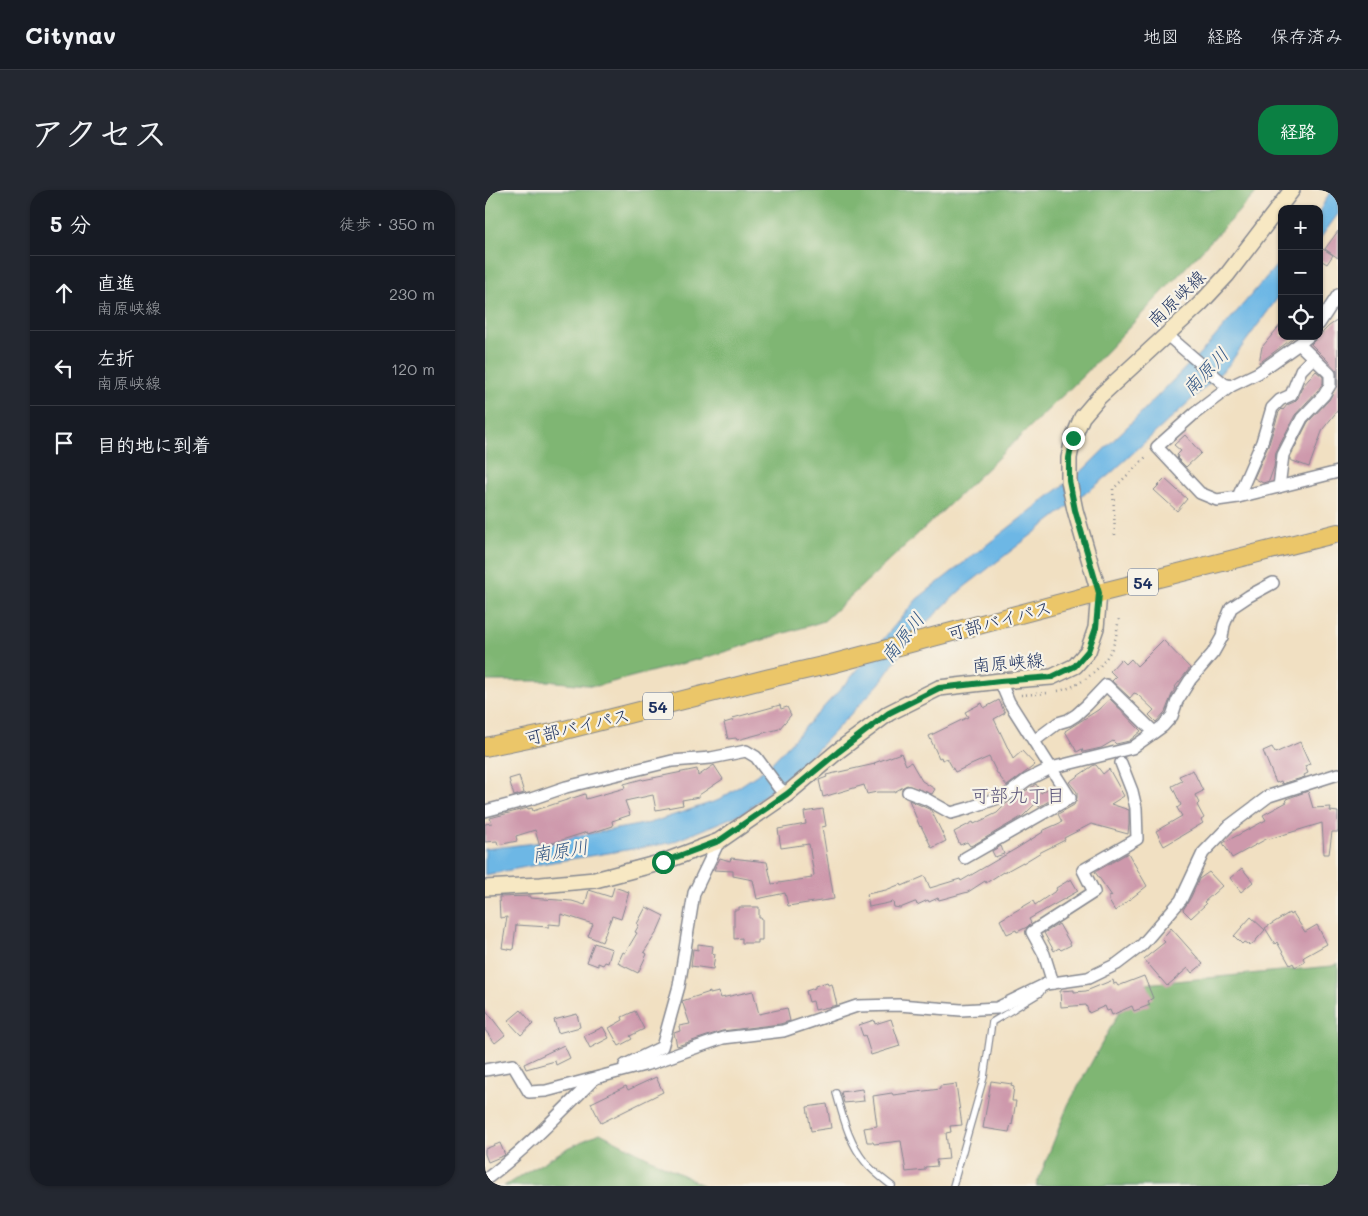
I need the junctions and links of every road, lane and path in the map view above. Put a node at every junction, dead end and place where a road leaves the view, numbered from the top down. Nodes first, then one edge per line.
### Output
1 (1292, 190) edge
2 (1338, 295) edge
3 (1323, 318) edge
4 (1167, 334) junction
5 (1304, 340) edge
6 (1299, 344) junction
7 (1313, 358) junction
8 (1231, 386) junction
9 (1157, 447) junction
10 (1338, 472) edge
11 (1279, 486) junction
12 (1238, 496) junction
13 (1338, 533) edge
14 (1115, 535) dead end
15 (1273, 583) dead end
16 (1099, 593) junction
17 (1000, 681) junction
18 (1154, 732) junction
19 (1033, 741) junction
20 (485, 746) edge
21 (1121, 763) dead end
22 (1051, 768) junction
23 (1338, 774) edge
24 (783, 791) junction
25 (907, 792) dead end
26 (485, 811) edge
27 (719, 841) junction
28 (965, 858) dead end
29 (485, 888) edge
30 (1049, 983) junction
31 (485, 1070) edge
32 (623, 1071) junction
33 (596, 1078) junction
34 (836, 1093) dead end
35 (485, 1180) edge
36 (892, 1186) edge
37 (953, 1186) edge

1 - 4 main road, 南原峡線
2 - 3 street
4 - 8 street
4 - 16 main road, 南原峡線
5 - 6 street
6 - 7 street
6 - 8 street
7 - 11 street
7 - 12 street
8 - 9 street
9 - 12 street
9 - 14 path
10 - 11 street
11 - 12 street
13 - 16 highway, 可部バイパス / 54
15 - 18 street
16 - 17 main road, 南原峡線
16 - 20 highway, 可部バイパス / 54
17 - 19 street
17 - 24 main road, 南原峡線
18 - 19 street
18 - 22 street
19 - 22 street
21 - 30 street
22 - 25 street
22 - 28 street
23 - 30 street
24 - 26 street
24 - 27 main road, 南原峡線
27 - 29 main road, 南原峡線
27 - 32 street
30 - 32 street
30 - 37 lane
31 - 33 street
32 - 33 street
33 - 35 street
34 - 36 lane

